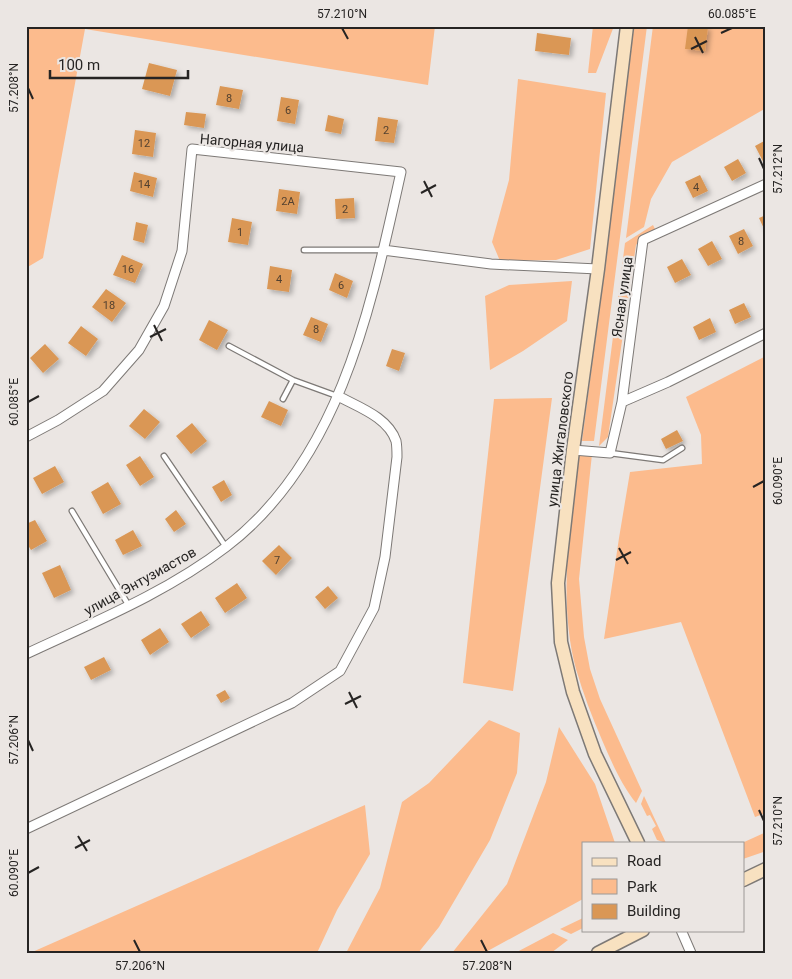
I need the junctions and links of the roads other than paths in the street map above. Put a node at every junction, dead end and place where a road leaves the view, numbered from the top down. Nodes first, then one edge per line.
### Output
1 (627, 26) edge
2 (766, 184) edge
3 (304, 250) dead end
4 (383, 250) junction
5 (598, 269) junction
6 (766, 334) edge
7 (229, 346) dead end
8 (293, 380) junction
9 (338, 396) junction
10 (283, 399) dead end
11 (622, 402) junction
12 (26, 437) edge
13 (682, 448) dead end
14 (573, 450) junction
15 (610, 453) junction
16 (164, 456) dead end
17 (72, 511) dead end
18 (226, 547) junction
19 (129, 606) junction
20 (26, 654) edge
21 (26, 829) edge
22 (638, 842) edge
23 (766, 869) edge
24 (744, 880) edge
25 (639, 932) edge
26 (681, 932) edge
27 (598, 953) edge
28 (691, 953) edge

1 - 5 main road, улица Жигаловского
2 - 11 street, Ясная улица
3 - 4 lane
4 - 5 street
4 - 9 street, улица Энтузиастов
4 - 12 street, Нагорная улица
5 - 14 main road, улица Жигаловского
6 - 11 street
7 - 8 lane
8 - 9 lane
8 - 10 lane
9 - 18 street, улица Энтузиастов
9 - 21 street
11 - 15 street, Ясная улица
13 - 15 lane
14 - 15 street
14 - 22 main road, улица Жигаловского
16 - 18 lane
17 - 19 lane
18 - 19 street, улица Энтузиастов
19 - 20 street, улица Энтузиастов
23 - 24 main road
25 - 27 main road
26 - 28 street

